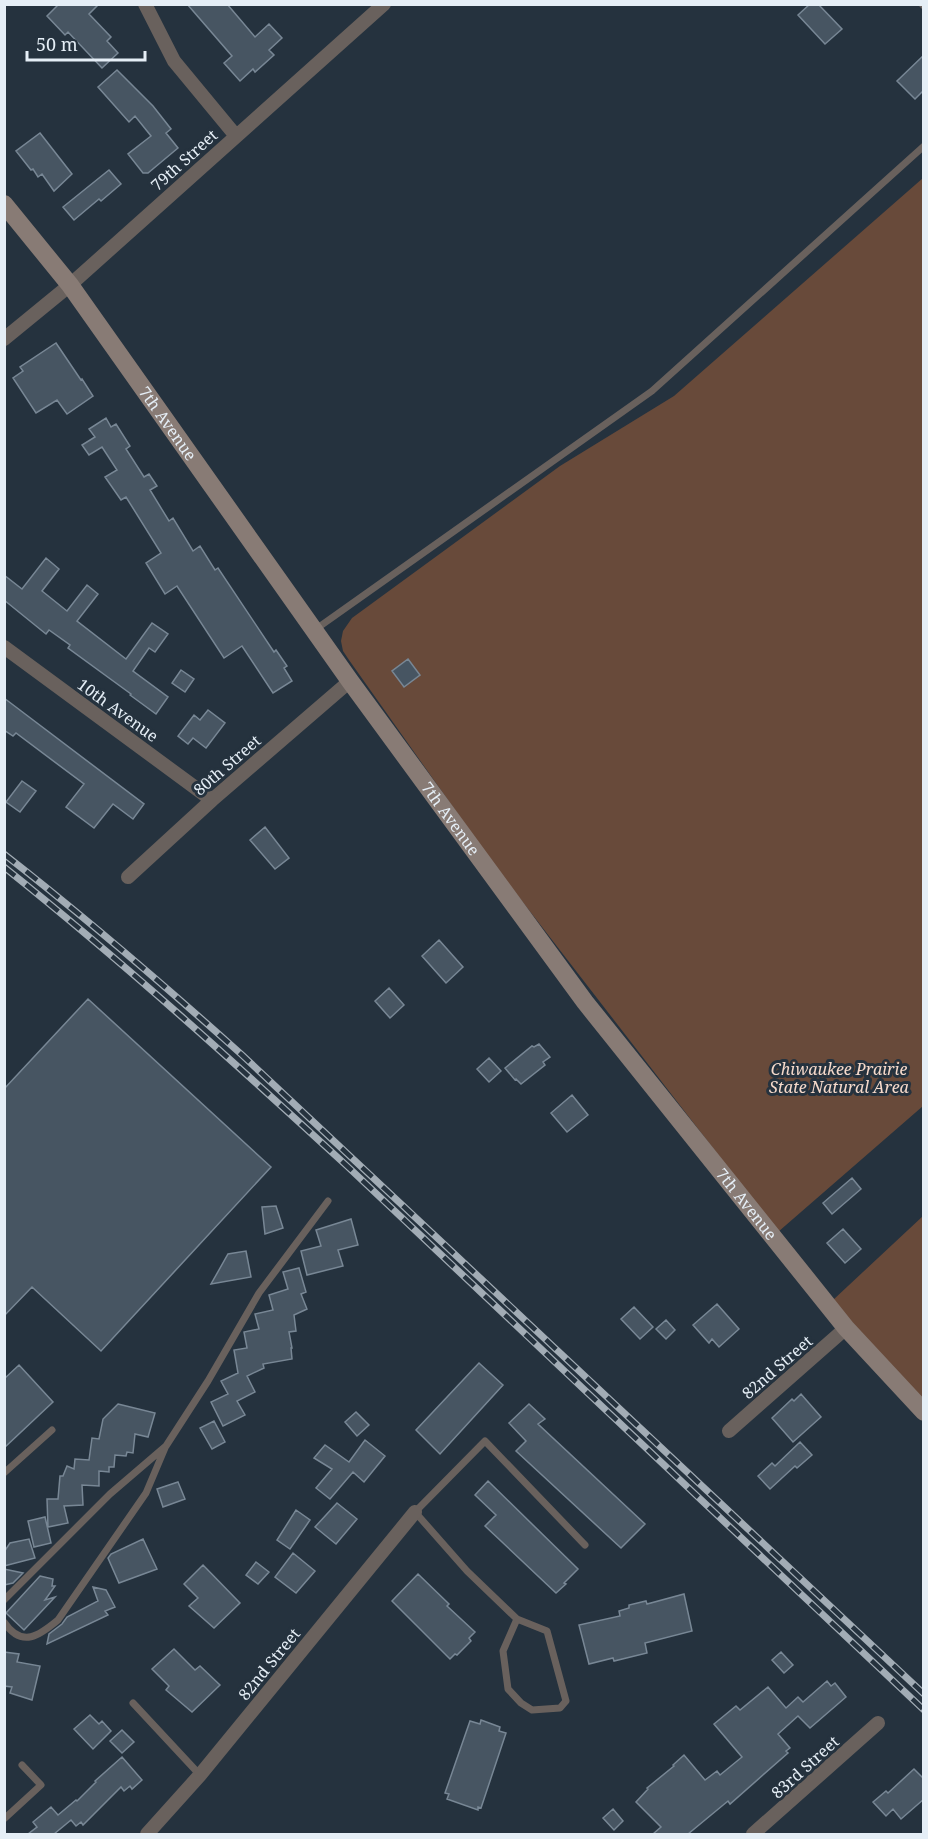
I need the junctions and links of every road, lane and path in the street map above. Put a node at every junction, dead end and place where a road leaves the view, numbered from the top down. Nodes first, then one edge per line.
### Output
1 (146, 4) edge
2 (384, 4) edge
3 (236, 136) junction
4 (924, 146) edge
5 (4, 204) edge
6 (70, 285) junction
7 (4, 339) edge
8 (315, 630) junction
9 (4, 647) edge
10 (350, 681) junction
11 (212, 800) junction
12 (128, 877) dead end
13 (328, 1202) dead end
14 (846, 1328) junction
15 (924, 1412) edge
16 (52, 1430) dead end
17 (729, 1431) dead end
18 (166, 1446) junction
19 (4, 1473) edge
20 (415, 1512) junction
21 (585, 1545) dead end
22 (4, 1600) edge
23 (517, 1619) junction
24 (4, 1622) edge
25 (133, 1703) dead end
26 (878, 1724) dead end
27 (22, 1765) dead end
28 (200, 1775) junction
29 (4, 1819) edge
30 (147, 1834) edge
31 (753, 1834) edge

1 - 3 street
2 - 3 street, 79th Street
3 - 6 street, 79th Street
4 - 8 lane
5 - 6 street, 7th Avenue
6 - 7 street, 79th Street
6 - 8 street, 7th Avenue
8 - 10 street, 7th Avenue
9 - 11 street, 10th Avenue
10 - 11 street, 80th Street
10 - 14 street, 7th Avenue
11 - 12 street, 80th Street
13 - 18 lane
14 - 15 street, 7th Avenue
14 - 17 street, 82nd Street
16 - 19 lane
18 - 22 lane
18 - 24 lane
20 - 21 lane
20 - 23 lane
20 - 28 street, 82nd Street
23 - 23 lane
25 - 28 lane
26 - 31 street, 83rd Street
27 - 29 lane
28 - 30 street, 82nd Street

